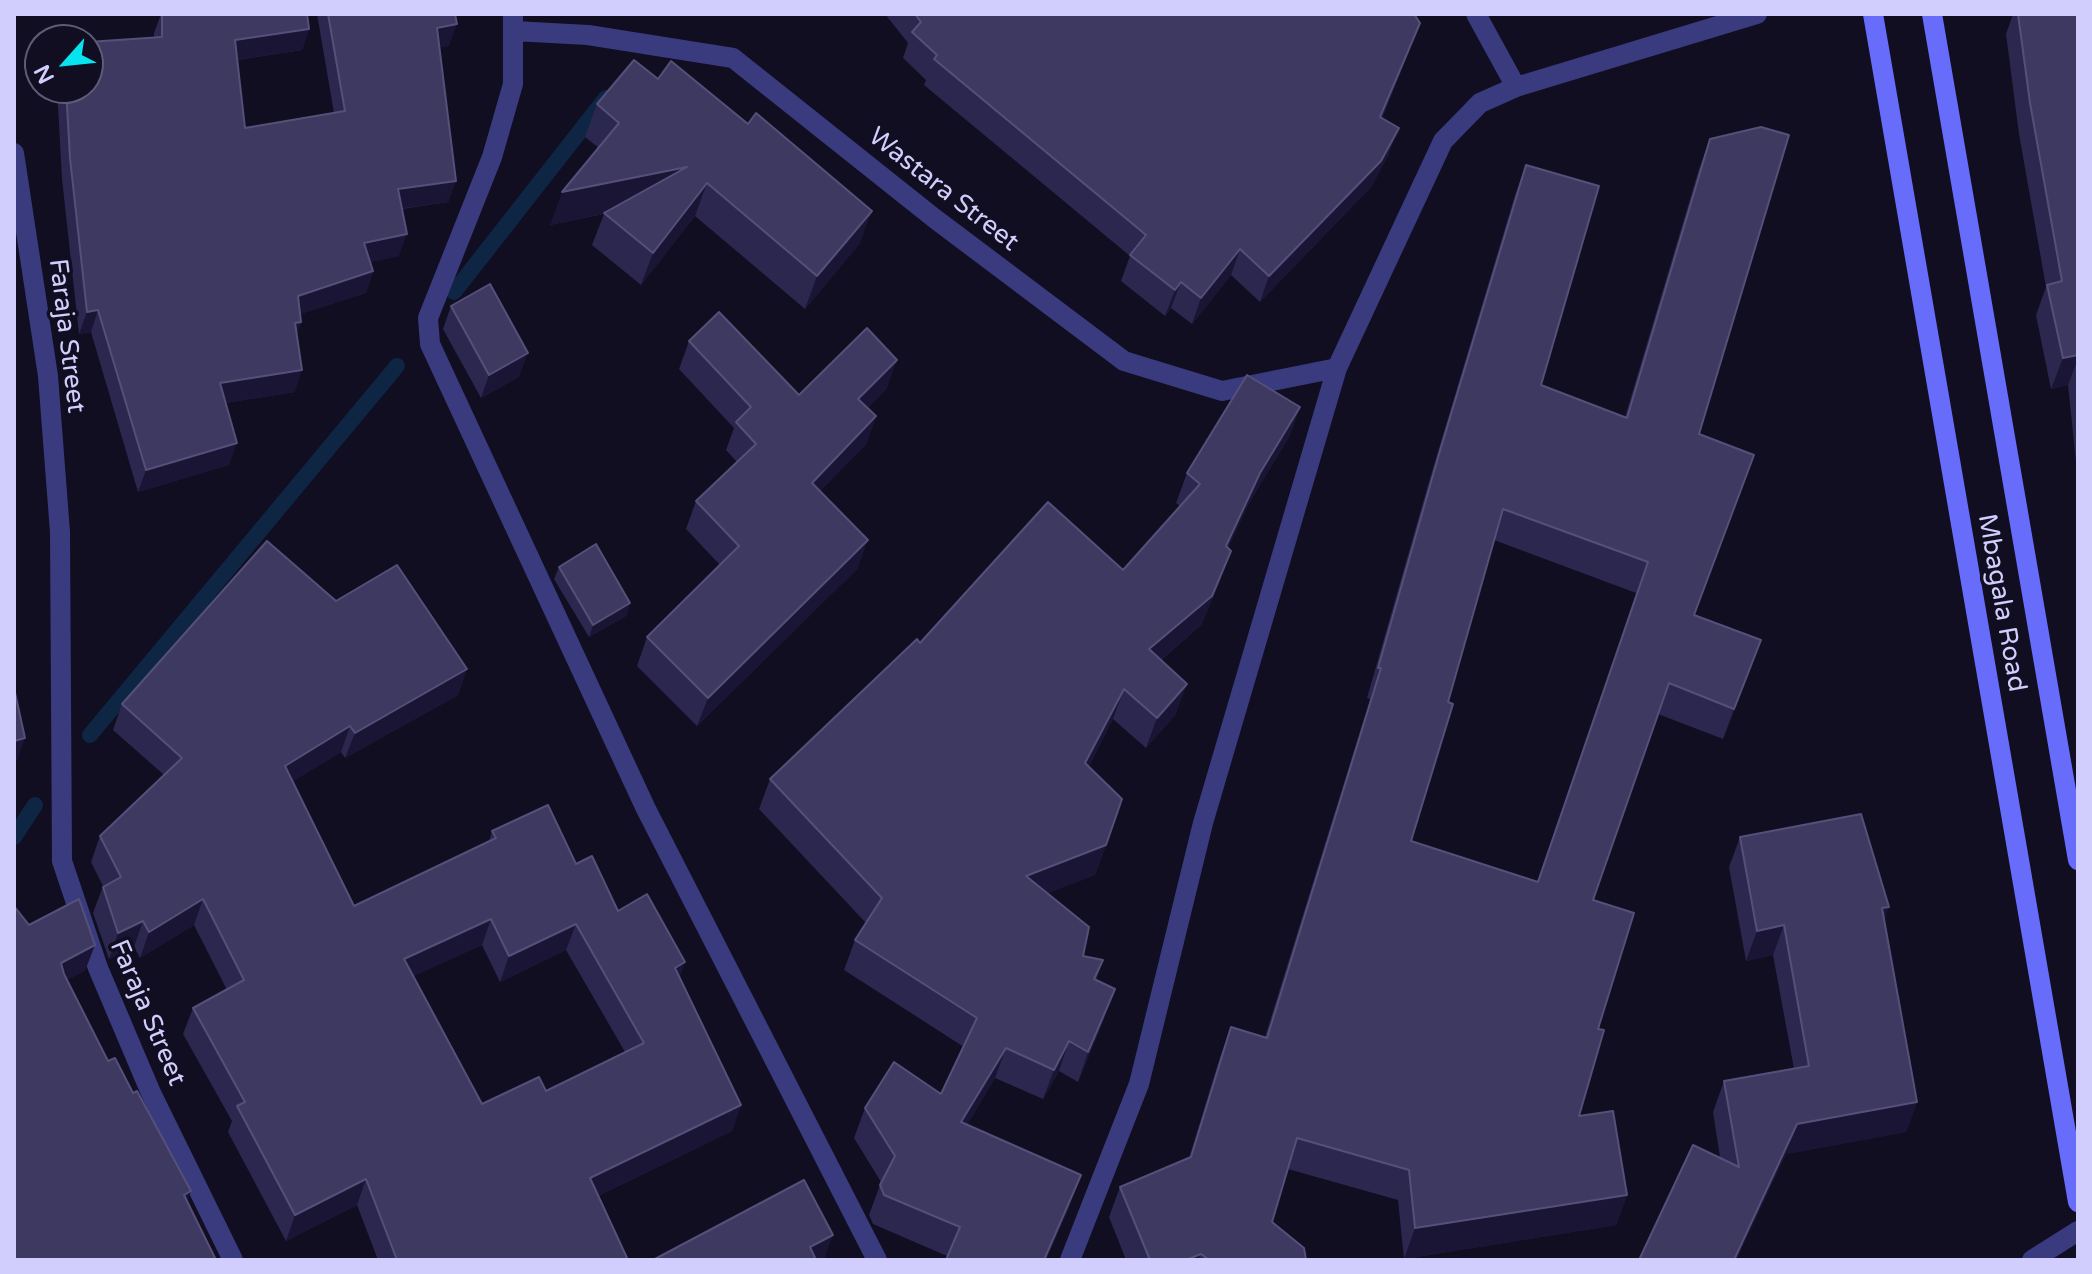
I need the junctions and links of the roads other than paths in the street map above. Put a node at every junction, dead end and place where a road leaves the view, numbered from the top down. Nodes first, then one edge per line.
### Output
1 (1476, 14) edge
2 (1757, 14) edge
3 (1873, 14) edge
4 (1932, 14) edge
5 (513, 22) edge
6 (1516, 87) junction
7 (14, 153) edge
8 (1337, 368) junction
9 (2078, 860) edge
10 (2078, 1202) edge
11 (2078, 1231) edge
12 (233, 1260) edge
13 (877, 1260) edge
14 (1070, 1260) edge
15 (2032, 1260) edge

1 - 6 street
2 - 6 street
3 - 10 street, Mbagala Road
4 - 9 street, Mbagala Road
5 - 8 street, Wastara Street
5 - 13 street
6 - 8 street
7 - 12 street, Faraja Street
8 - 14 street
11 - 15 street

